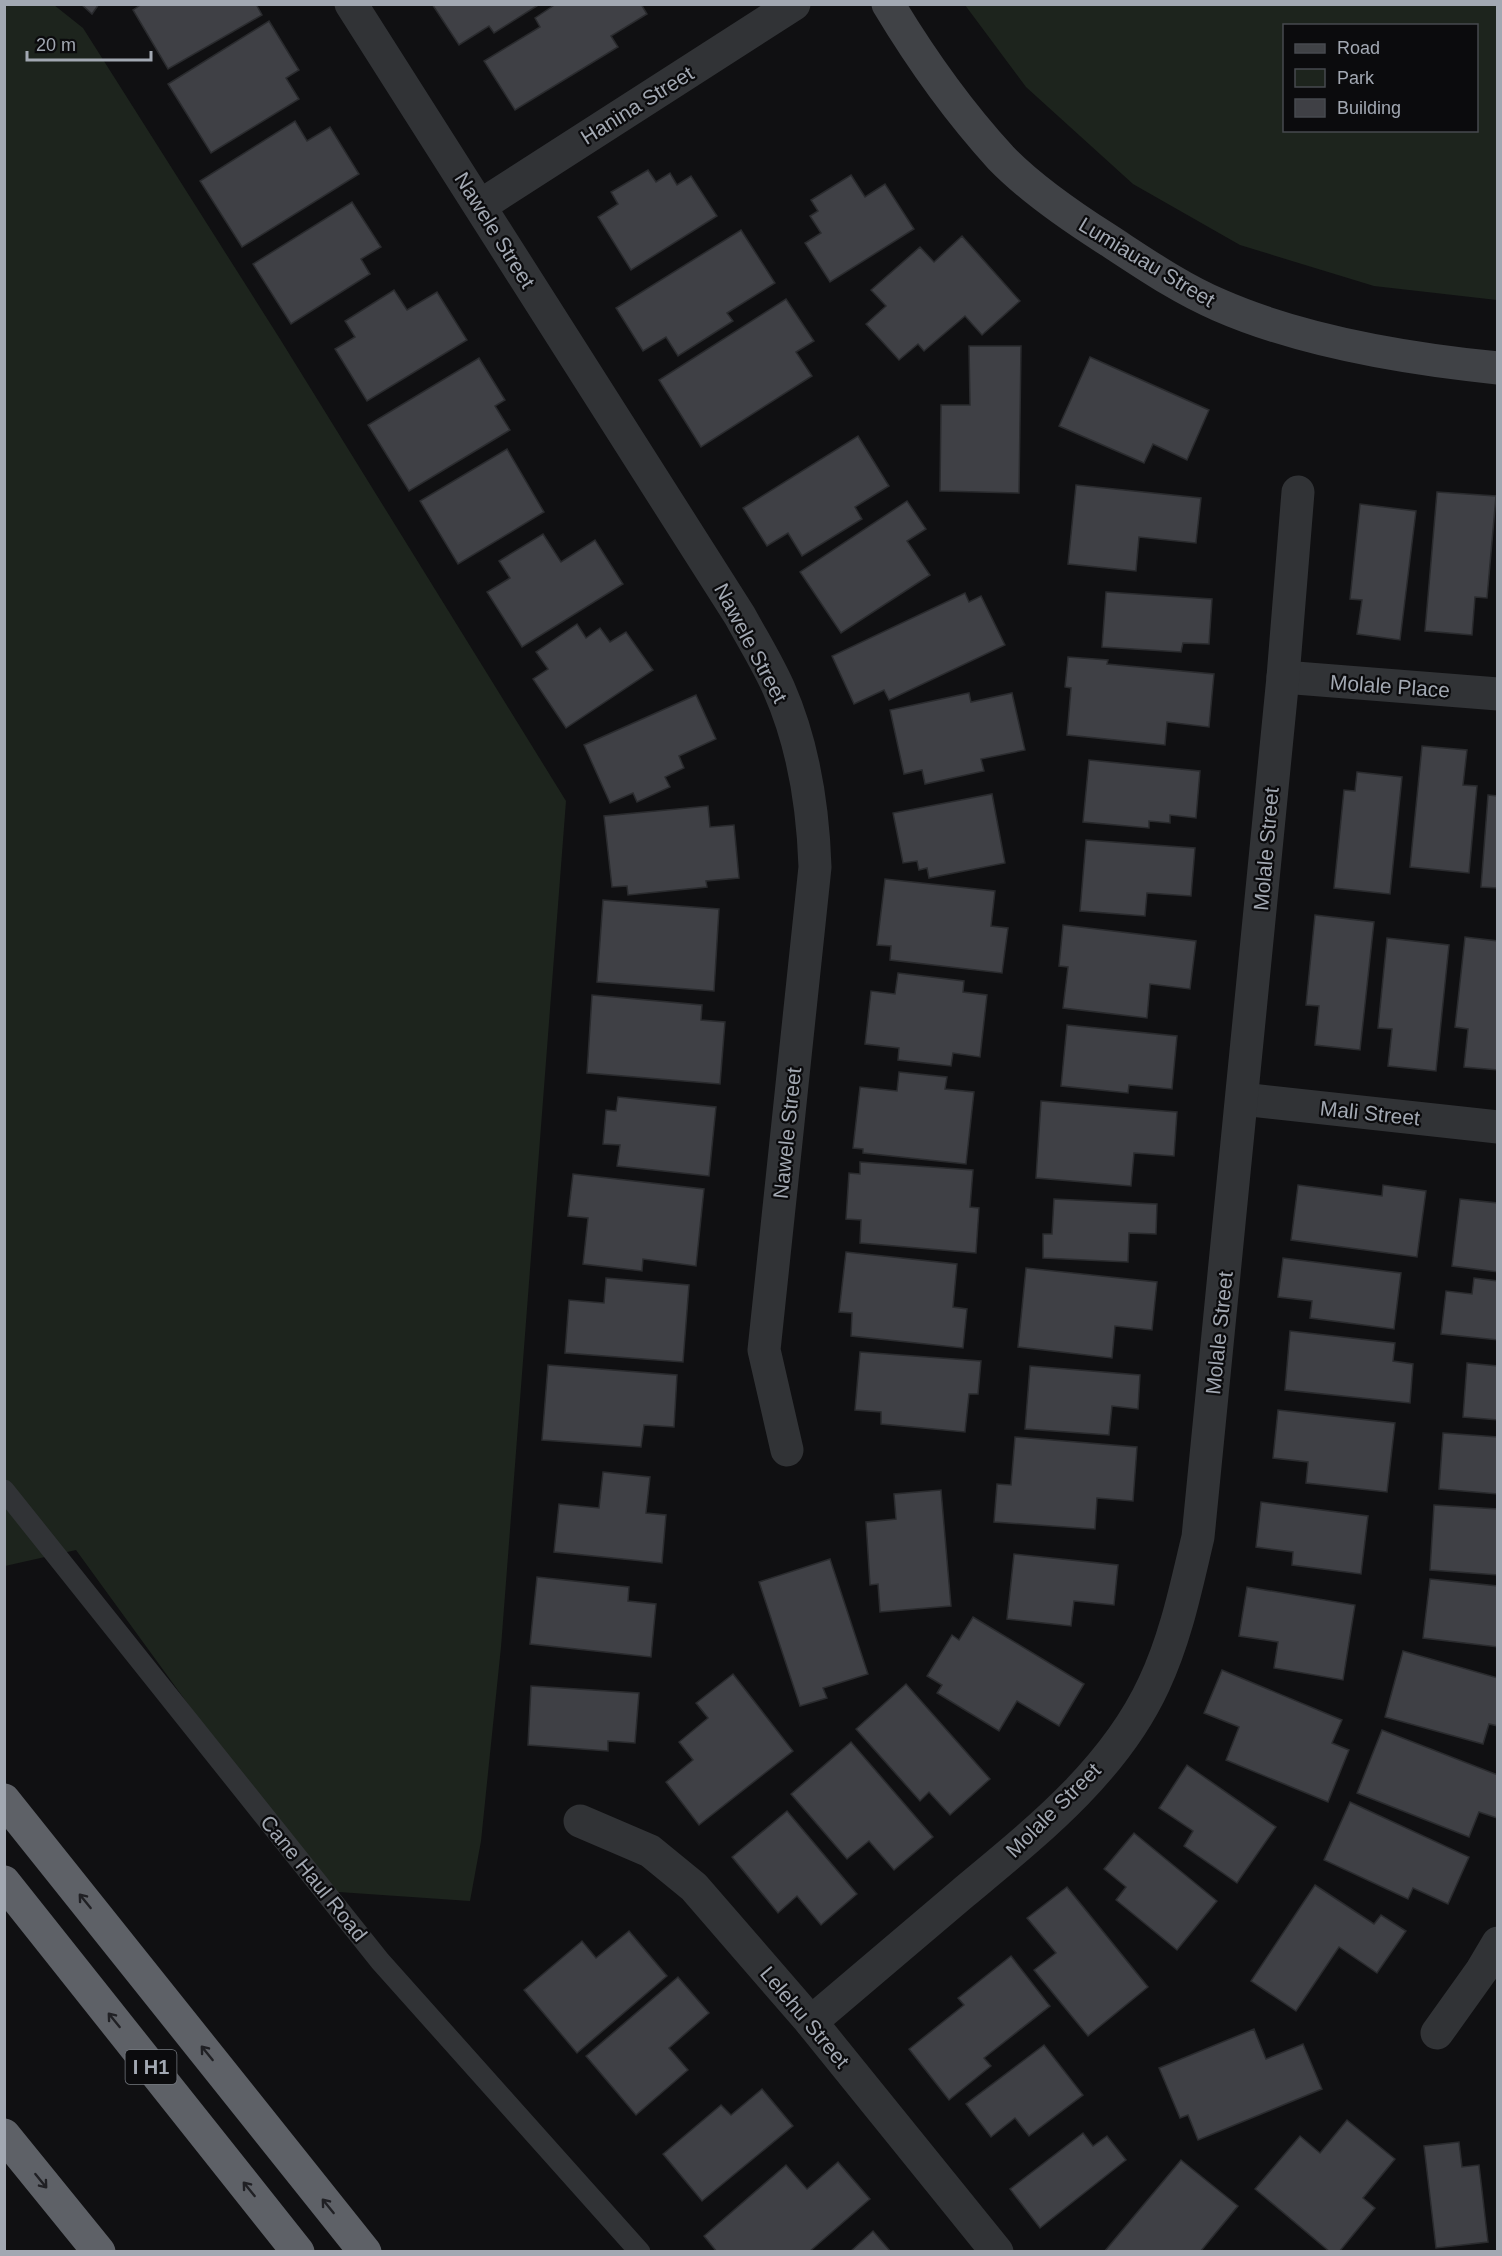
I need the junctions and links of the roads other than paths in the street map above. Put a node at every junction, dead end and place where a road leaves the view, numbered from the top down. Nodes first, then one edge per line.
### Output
1 (351, 4) edge
2 (794, 4) edge
3 (888, 4) edge
4 (480, 206) junction
5 (1497, 368) edge
6 (1298, 492) dead end
7 (1282, 677) junction
8 (1497, 694) edge
9 (1242, 1099) junction
10 (1497, 1127) edge
11 (787, 1450) dead end
12 (4, 1490) edge
13 (4, 1800) edge
14 (580, 1821) dead end
15 (4, 1882) edge
16 (1497, 1943) edge
17 (811, 2022) junction
18 (1437, 2032) dead end
19 (4, 2135) edge
20 (99, 2252) edge
21 (298, 2252) edge
22 (364, 2252) edge
23 (640, 2252) edge
24 (997, 2252) edge

1 - 4 street, Nawele Street
2 - 4 street, Hanina Street
3 - 5 street, Lumiauau Street
4 - 11 street, Nawele Street
6 - 7 street, Molale Street
7 - 8 street, Molale Place
7 - 9 street, Molale Street
9 - 10 street, Mali Street
9 - 17 street, Molale Street
12 - 23 lane, Cane Haul Road
22 -> 13 highway
14 - 17 street, Lelehu Street
21 -> 15 highway, I H1
16 - 18 street
17 - 24 street, Lelehu Street
19 -> 20 highway

